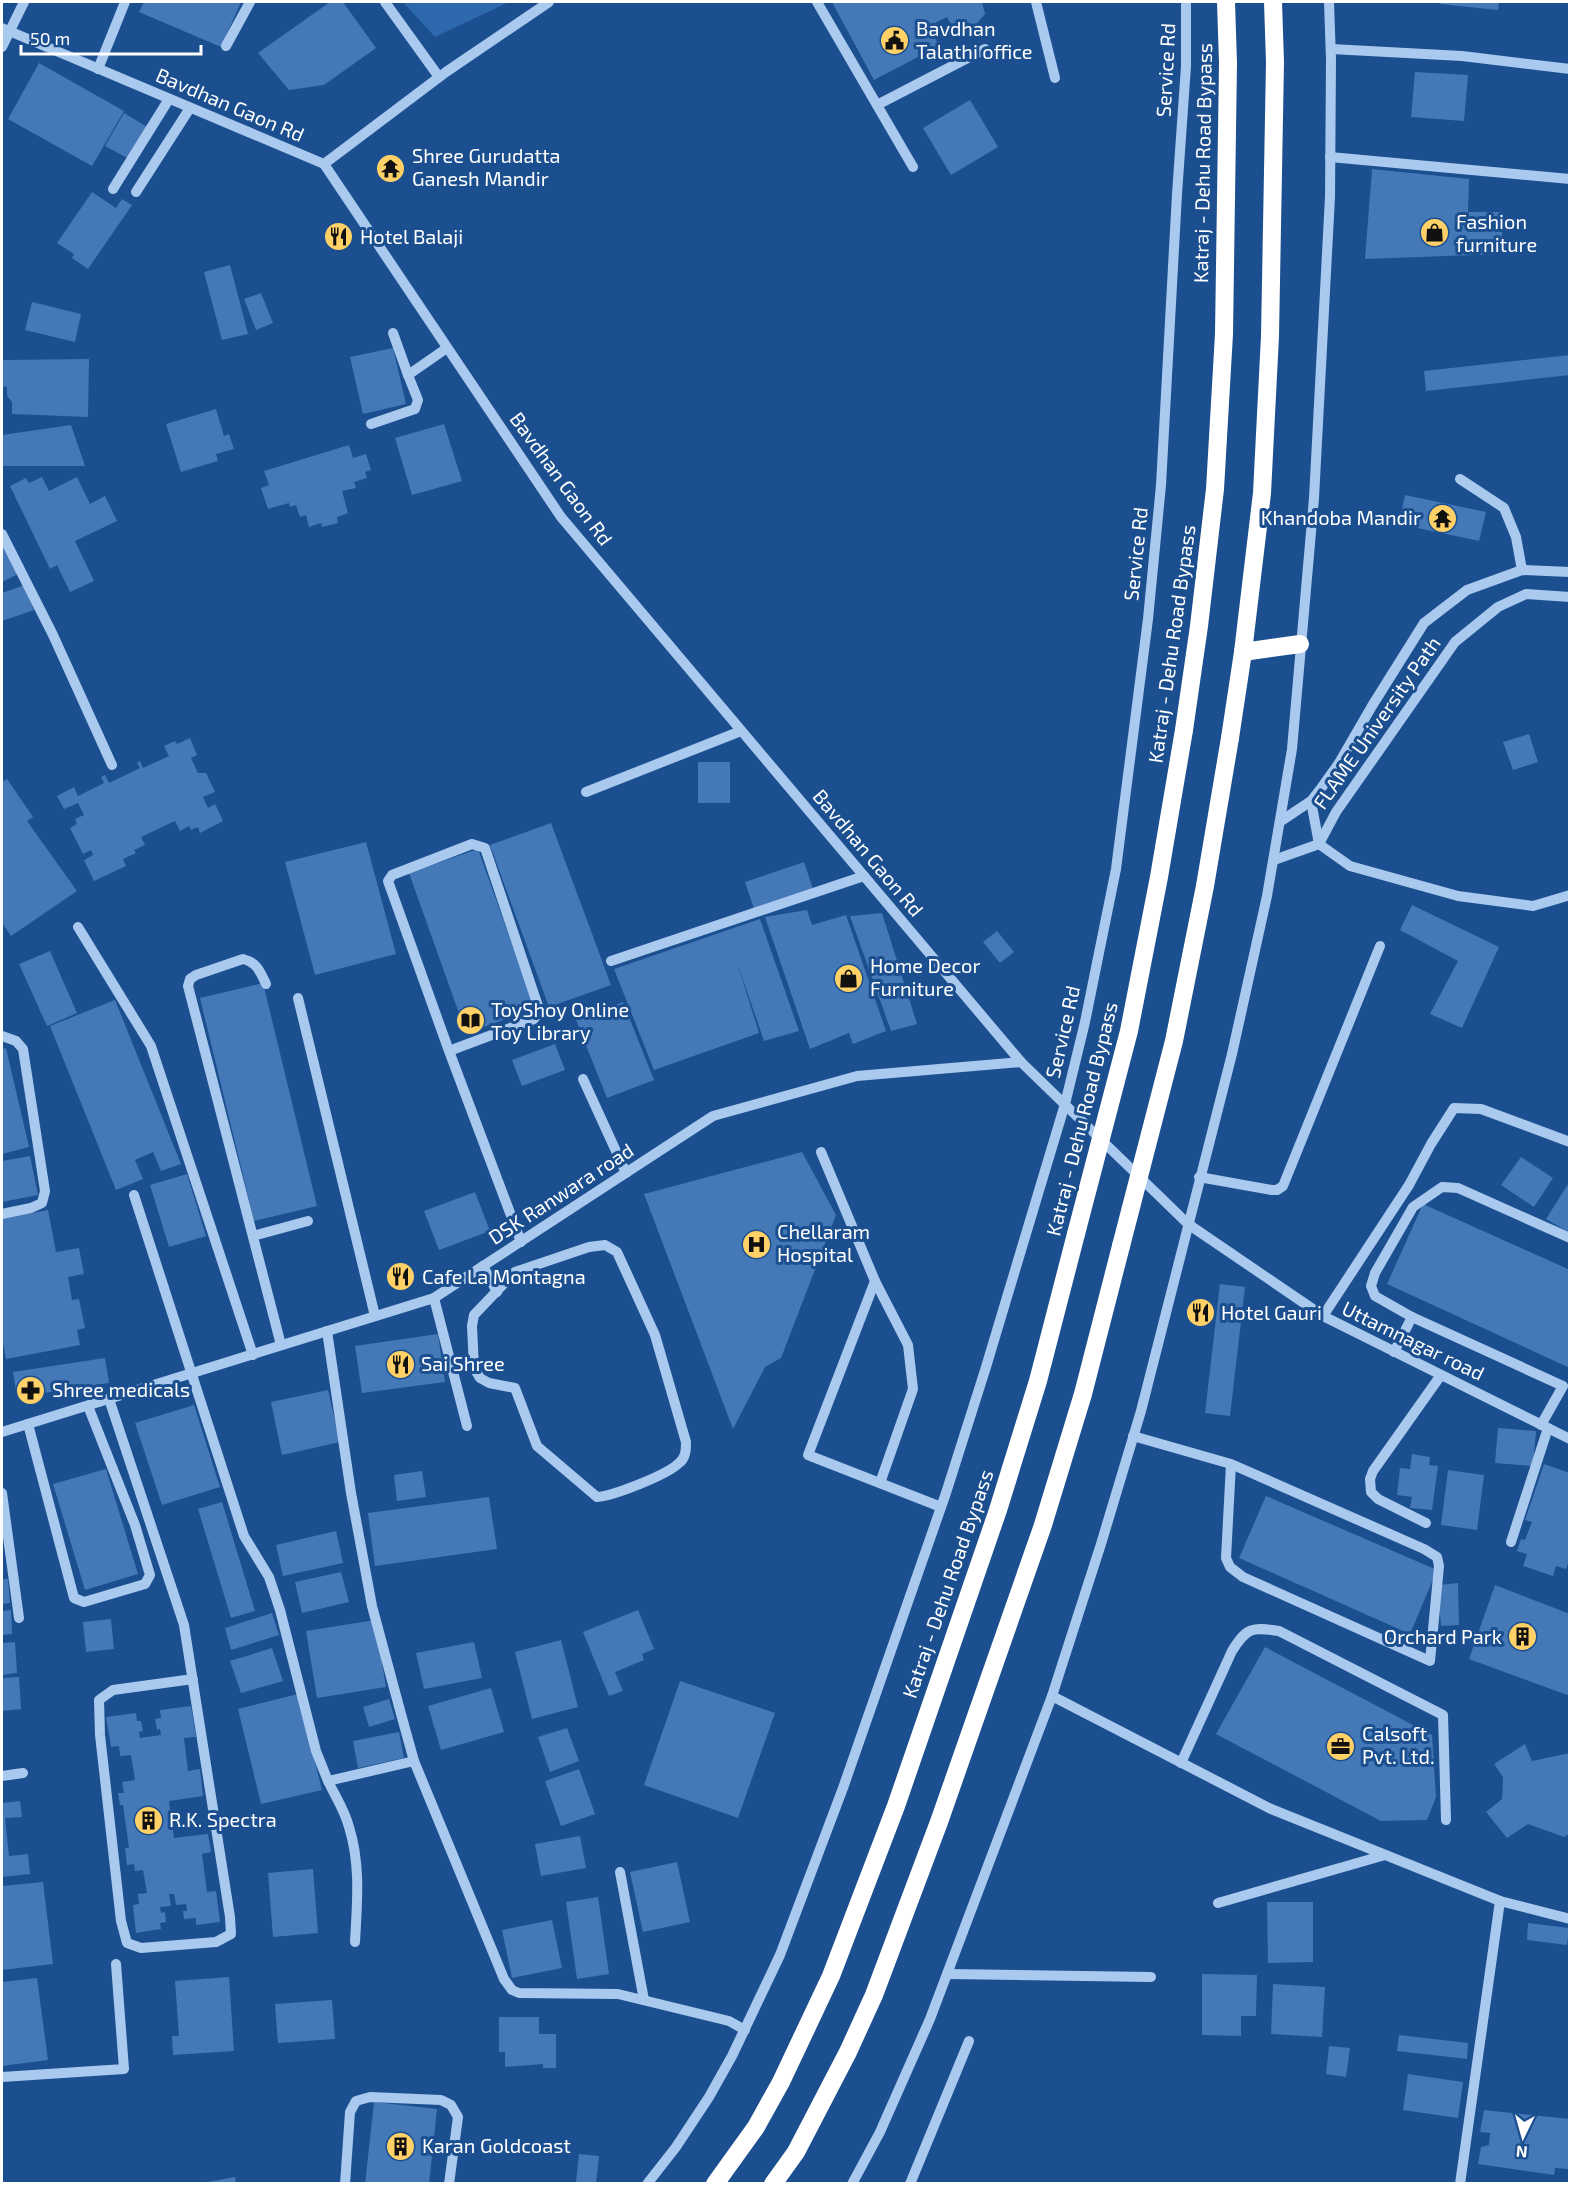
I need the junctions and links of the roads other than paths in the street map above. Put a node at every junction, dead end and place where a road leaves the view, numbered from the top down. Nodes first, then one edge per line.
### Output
1 (24, 2) edge
2 (125, 2) edge
3 (250, 2) edge
4 (385, 2) edge
5 (549, 2) edge
6 (817, 2) edge
7 (1036, 2) edge
8 (1186, 2) edge
9 (1329, 2) edge
10 (1273, 4) edge
11 (1227, 5) edge
12 (6, 30) edge
13 (226, 46) dead end
14 (2, 47) edge
15 (985, 49) dead end
16 (1331, 49) junction
17 (98, 69) junction
18 (1569, 69) edge
19 (439, 78) junction
20 (1055, 78) dead end
21 (169, 99) junction
22 (876, 105) junction
23 (190, 108) junction
24 (1330, 157) junction
25 (324, 164) junction
26 (913, 167) dead end
27 (1569, 178) edge
28 (113, 189) dead end
29 (136, 192) dead end
30 (393, 333) dead end
31 (447, 348) junction
32 (408, 375) junction
33 (371, 424) dead end
34 (1460, 479) dead end
35 (2, 534) edge
36 (1522, 570) junction
37 (1569, 572) edge
38 (1569, 597) edge
39 (1300, 644) junction
40 (1244, 652) junction
41 (741, 731) junction
42 (112, 765) dead end
43 (586, 792) dead end
44 (1311, 801) junction
45 (1281, 821) junction
46 (1319, 844) junction
47 (1274, 860) junction
48 (864, 876) junction
49 (1569, 895) edge
50 (78, 927) dead end
51 (1380, 946) dead end
52 (611, 961) dead end
53 (266, 984) dead end
54 (298, 998) dead end
55 (2, 1036) edge
56 (449, 1051) junction
57 (1022, 1062) junction
58 (583, 1079) dead end
59 (1065, 1104) junction
60 (1569, 1142) edge
61 (821, 1152) dead end
62 (626, 1173) junction
63 (1199, 1176) junction
64 (134, 1195) dead end
65 (2, 1214) edge
66 (308, 1221) dead end
67 (1188, 1224) junction
68 (253, 1236) junction
69 (1569, 1238) edge
70 (521, 1242) junction
71 (483, 1266) junction
72 (875, 1281) junction
73 (497, 1292) junction
74 (434, 1298) junction
75 (375, 1316) junction
76 (1323, 1316) junction
77 (1412, 1317) junction
78 (327, 1331) junction
79 (281, 1346) junction
80 (1394, 1352) junction
81 (253, 1355) junction
82 (193, 1373) junction
83 (1441, 1375) junction
84 (1566, 1388) edge
85 (109, 1399) junction
86 (88, 1406) junction
87 (28, 1424) junction
88 (467, 1426) dead end
89 (1545, 1426) junction
90 (2, 1432) edge
91 (1133, 1436) junction
92 (1569, 1439) edge
93 (1231, 1464) junction
94 (880, 1483) junction
95 (2, 1493) edge
96 (942, 1507) junction
97 (1426, 1523) dead end
98 (1511, 1542) dead end
99 (19, 1618) dead end
100 (193, 1679) junction
101 (1052, 1696) junction
102 (414, 1761) junction
103 (1181, 1763) junction
104 (23, 1773) dead end
105 (2, 1776) edge
106 (328, 1781) junction
107 (1446, 1820) dead end
108 (1385, 1855) junction
109 (620, 1872) dead end
110 (1500, 1900) junction
111 (1218, 1903) dead end
112 (1569, 1919) edge
113 (355, 1942) dead end
114 (116, 1964) dead end
115 (947, 1974) junction
116 (1151, 1977) dead end
117 (644, 2000) junction
118 (745, 2030) junction
119 (969, 2041) dead end
120 (2, 2077) edge
121 (345, 2184) edge
122 (449, 2184) edge
123 (647, 2184) edge
124 (715, 2184) edge
125 (773, 2184) edge
126 (852, 2184) edge
127 (910, 2184) edge
128 (1460, 2184) edge

1 - 12 street
2 - 17 street
3 - 13 street
4 - 19 street
5 - 19 street
6 - 22 street
7 - 20 street
8 - 59 street, Service Rd
9 - 16 street
10 - 40 highway
11 - 124 highway, Katraj - Dehu Road Bypass, bridge
12 - 14 street
12 - 17 street, Bavdhan Gaon Rd
15 - 22 street
16 - 18 street
16 - 24 street
17 - 21 street, Bavdhan Gaon Rd
19 - 25 street
21 - 23 street, Bavdhan Gaon Rd
21 - 28 street
22 - 26 street
23 - 25 street, Bavdhan Gaon Rd
23 - 29 street
24 - 27 street
24 - 39 street
25 - 31 street, Bavdhan Gaon Rd
30 - 32 street
31 - 32 street
31 - 41 street, Bavdhan Gaon Rd
32 - 33 street
34 - 36 street
35 - 42 street
36 - 37 street
36 - 44 street
38 - 46 street, FLAME University Path
39 - 40 highway
39 - 45 street
40 - 125 highway, bridge
41 - 43 street
41 - 48 street, Bavdhan Gaon Rd
44 - 45 street
44 - 46 street
45 - 47 street
46 - 47 street
46 - 49 street
47 - 63 street
48 - 52 street
48 - 57 street, Bavdhan Gaon Rd
50 - 81 street
51 - 63 street
53 - 68 street
54 - 75 street
55 - 65 street
56 - 56 street
56 - 70 street
57 - 59 street
57 - 62 street, DSK Ranwara road
58 - 62 street
59 - 67 street, Uttamnagar road
59 - 96 street, Service Rd
60 - 76 street
61 - 72 street
62 - 70 street, DSK Ranwara road
63 - 67 street
64 - 82 street
66 - 68 street
67 - 76 street, Uttamnagar road
67 - 91 street
68 - 79 street
69 - 77 street
70 - 71 street, DSK Ranwara road
71 - 73 street
71 - 74 street, DSK Ranwara road
72 - 94 street
72 - 94 street
73 - 73 street
74 - 75 street, DSK Ranwara road
74 - 88 street
75 - 78 street, DSK Ranwara road
76 - 80 street, Uttamnagar road
77 - 80 street
77 - 84 street
78 - 79 street, DSK Ranwara road
78 - 102 street
79 - 81 street, DSK Ranwara road
80 - 83 street, Uttamnagar road
81 - 82 street, DSK Ranwara road
82 - 85 street, DSK Ranwara road
82 - 106 street
83 - 89 street, Uttamnagar road
83 - 97 street
84 - 89 street
85 - 86 street, DSK Ranwara road
85 - 100 street
86 - 87 street, DSK Ranwara road
86 - 87 street
87 - 90 street, DSK Ranwara road
89 - 92 street, Uttamnagar road
89 - 98 street
91 - 93 street
91 - 101 street
93 - 93 street
94 - 96 street
95 - 99 street
96 - 118 street, Service Rd
100 - 100 street
101 - 103 street
101 - 115 street
102 - 106 street
102 - 117 street
103 - 107 street
103 - 108 street
104 - 105 street
106 - 113 street
108 - 110 street
108 - 111 street
109 - 117 street
110 - 112 street
110 - 128 street
114 - 120 street
115 - 116 street
115 - 126 street
117 - 118 street
118 - 123 street, Service Rd
119 - 127 street
121 - 122 street

